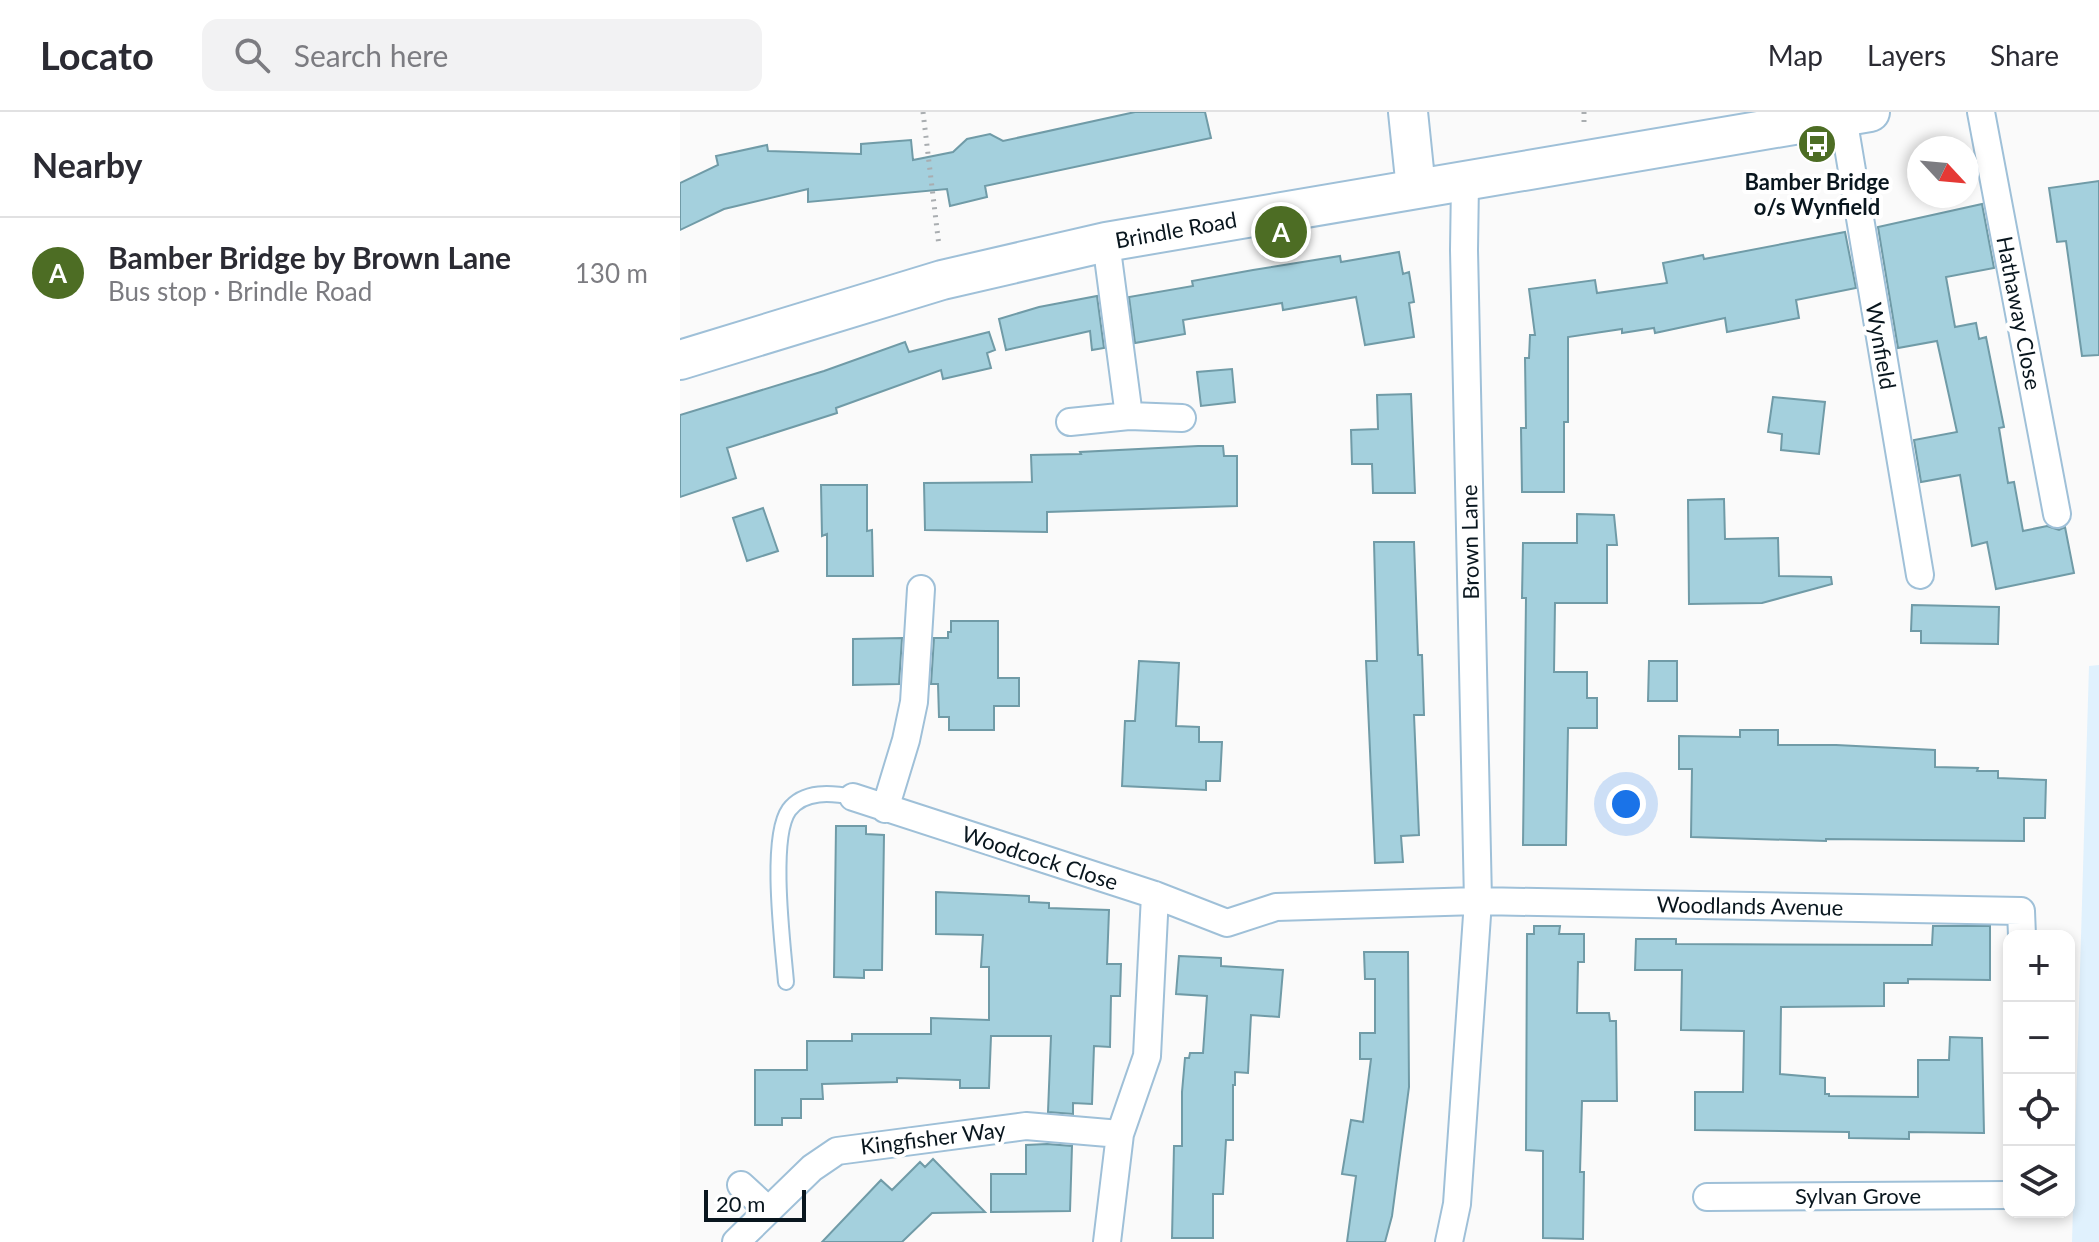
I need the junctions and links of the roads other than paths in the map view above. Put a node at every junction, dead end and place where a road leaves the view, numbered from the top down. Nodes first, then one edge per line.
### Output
1 (1408, 112) edge
2 (1981, 112) edge
3 (1856, 114) edge
4 (1465, 182) junction
5 (1416, 189) junction
6 (1106, 242) junction
7 (680, 360) edge
8 (1129, 416) junction
9 (1182, 418) dead end
10 (1070, 422) dead end
11 (2057, 514) dead end
12 (1920, 575) dead end
13 (921, 589) dead end
14 (853, 797) joint
15 (885, 809) junction
16 (1155, 895) junction
17 (1478, 901) junction
18 (2022, 923) edge
19 (786, 982) dead end
20 (1120, 1134) junction
21 (741, 1185) dead end
22 (2003, 1195) edge
23 (1707, 1197) dead end
24 (767, 1209) junction
25 (736, 1242) edge
26 (1107, 1242) edge
27 (1449, 1242) edge

1 - 5 street
2 - 11 street, Hathaway Close
3 - 4 street, Brindle Road
3 - 12 street, Wynfield
4 - 5 street, Brindle Road
4 - 17 street, Brown Lane
5 - 6 street, Brindle Road
6 - 7 street, Brindle Road
6 - 8 street
8 - 9 street
8 - 10 street
13 - 15 street
14 - 15 street, Woodcock Close
14 - 19 lane
15 - 16 street, Woodcock Close
16 - 17 street, Woodcock Close
16 - 20 street
17 - 18 street, Woodlands Avenue
17 - 27 street, Brown Lane
20 - 24 street, Kingfisher Way
20 - 26 street
21 - 24 street
22 - 23 street, Sylvan Grove
24 - 25 street, Kingfisher Way

